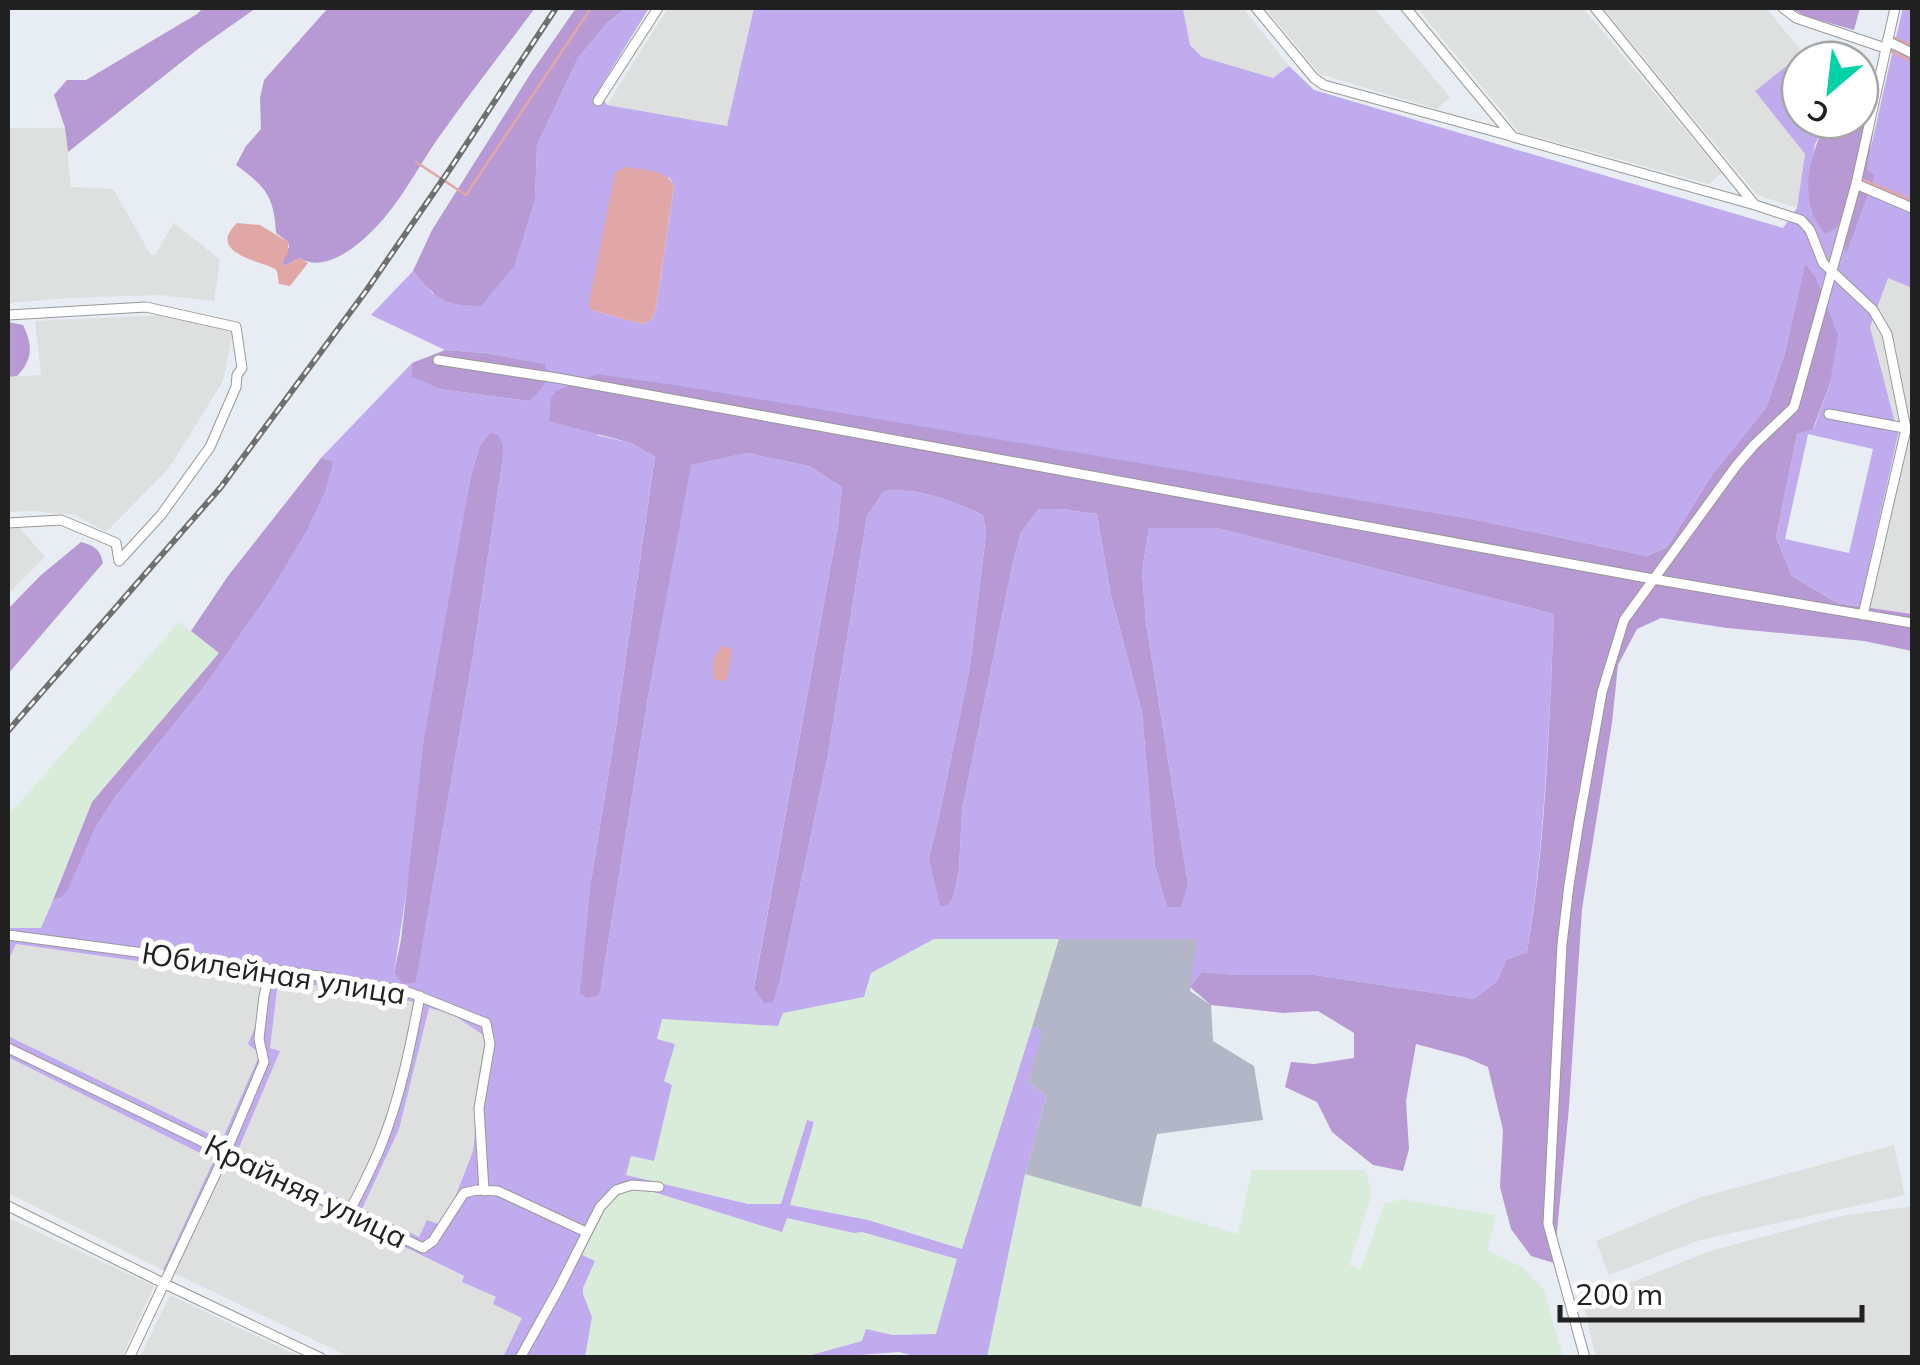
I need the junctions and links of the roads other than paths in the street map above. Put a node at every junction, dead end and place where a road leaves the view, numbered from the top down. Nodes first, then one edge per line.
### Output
1 (658, 8) edge
2 (1256, 8) edge
3 (1406, 8) edge
4 (1595, 8) edge
5 (1783, 8) edge
6 (1896, 8) edge
7 (1886, 45) junction
8 (1912, 53) edge
9 (598, 101) dead end
10 (1514, 137) junction
11 (1856, 184) junction
12 (1755, 205) junction
13 (1912, 208) edge
14 (1830, 270) junction
15 (8, 315) edge
16 (438, 360) dead end
17 (1829, 414) dead end
18 (1910, 429) edge
19 (8, 523) edge
20 (1653, 579) junction
21 (1863, 615) junction
22 (1912, 624) edge
23 (8, 935) edge
24 (276, 972) junction
25 (420, 996) junction
26 (8, 1048) edge
27 (226, 1152) junction
28 (660, 1187) dead end
29 (484, 1191) junction
30 (8, 1206) edge
31 (350, 1212) junction
32 (586, 1232) junction
33 (165, 1284) junction
34 (129, 1358) edge
35 (321, 1358) edge
36 (520, 1358) edge
37 (1585, 1358) edge

1 - 9 street
2 - 10 street
3 - 10 street
4 - 12 street
5 - 7 street
6 - 7 street
7 - 8 street
7 - 11 street
10 - 12 street
11 - 13 street
11 - 14 street
12 - 14 street
14 - 18 street
14 - 20 street
15 - 19 street
16 - 20 street
17 - 18 street
18 - 21 street
20 - 21 street
20 - 37 street
21 - 22 street
23 - 24 street, Юбилейная улица
24 - 25 street, Юбилейная улица
24 - 27 street
25 - 29 street, Юбилейная улица
25 - 31 street
26 - 27 street, Крайняя улица
27 - 31 street, Крайняя улица
27 - 33 street
28 - 32 street
29 - 31 street, Крайняя улица
29 - 32 street
30 - 33 street
32 - 36 street
33 - 34 street
33 - 35 street

